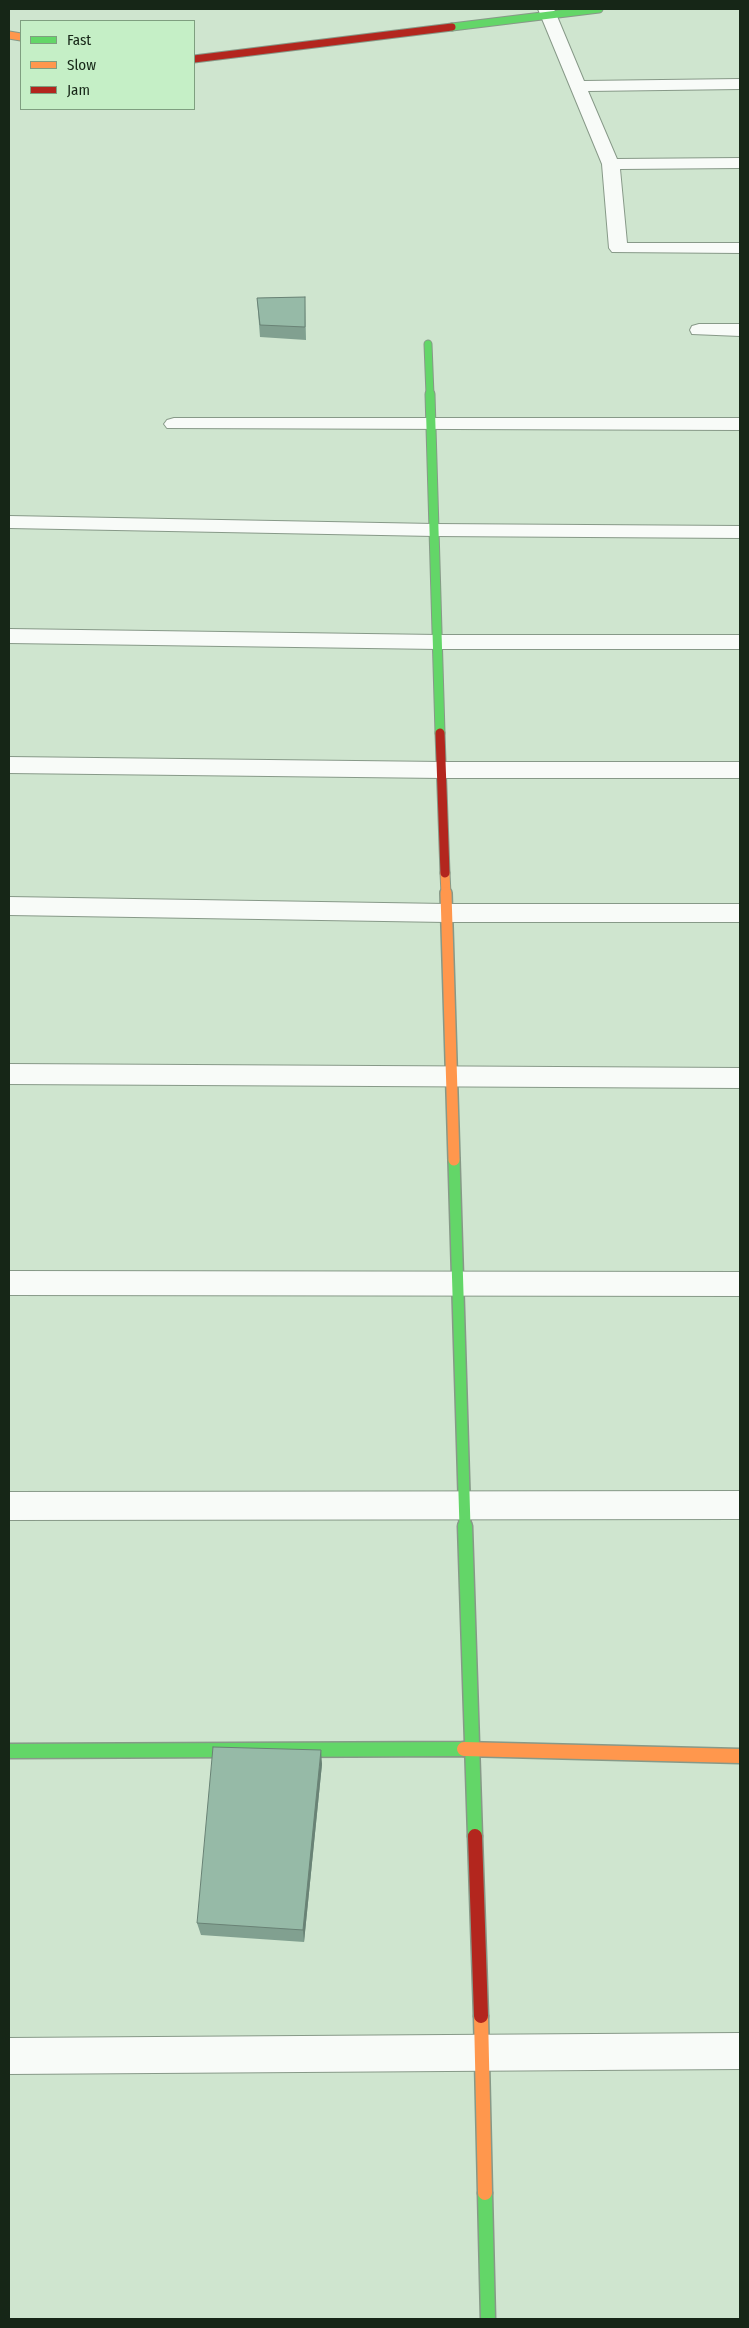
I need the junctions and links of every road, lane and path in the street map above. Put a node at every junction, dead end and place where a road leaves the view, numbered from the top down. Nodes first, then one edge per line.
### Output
1 (599, 9) edge
2 (548, 12) edge
3 (195, 59) edge
4 (740, 75) edge
5 (740, 84) edge
6 (690, 85) junction
7 (580, 86) junction
8 (740, 162) edge
9 (611, 164) junction
10 (740, 248) edge
11 (699, 330) dead end
12 (740, 330) edge
13 (428, 344) dead end
14 (174, 424) dead end
15 (431, 424) junction
16 (740, 424) edge
17 (9, 522) edge
18 (434, 530) junction
19 (740, 532) edge
20 (9, 636) edge
21 (438, 642) junction
22 (740, 642) edge
23 (9, 765) edge
24 (442, 770) junction
25 (740, 770) edge
26 (9, 906) edge
27 (446, 913) junction
28 (740, 913) edge
29 (9, 1074) edge
30 (452, 1076) junction
31 (740, 1078) edge
32 (9, 1283) edge
33 (457, 1284) junction
34 (740, 1284) edge
35 (740, 1505) edge
36 (9, 1506) edge
37 (464, 1507) junction
38 (473, 1749) junction
39 (9, 1751) edge
40 (740, 1756) edge
41 (740, 2050) edge
42 (482, 2053) junction
43 (9, 2056) edge
44 (488, 2319) edge

1 - 2 street
2 - 3 street
2 - 7 street
4 - 6 street
5 - 6 street
6 - 7 street
7 - 9 street
8 - 9 street
9 - 10 street
11 - 12 street
13 - 15 street
14 - 15 street
15 - 16 street
15 - 18 street
17 - 18 street
18 - 19 street
18 - 21 street
20 - 21 street
21 - 22 street
21 - 24 street
23 - 24 street
24 - 25 street
24 - 27 street
26 - 27 street
27 - 28 street
27 - 30 street
29 - 30 street
30 - 31 street
30 - 33 street
32 - 33 street
33 - 34 street
33 - 37 street
35 - 37 street
36 - 37 street
37 - 38 street
38 - 39 street
38 - 40 street
38 - 42 street
41 - 42 street
42 - 43 street
42 - 44 street

